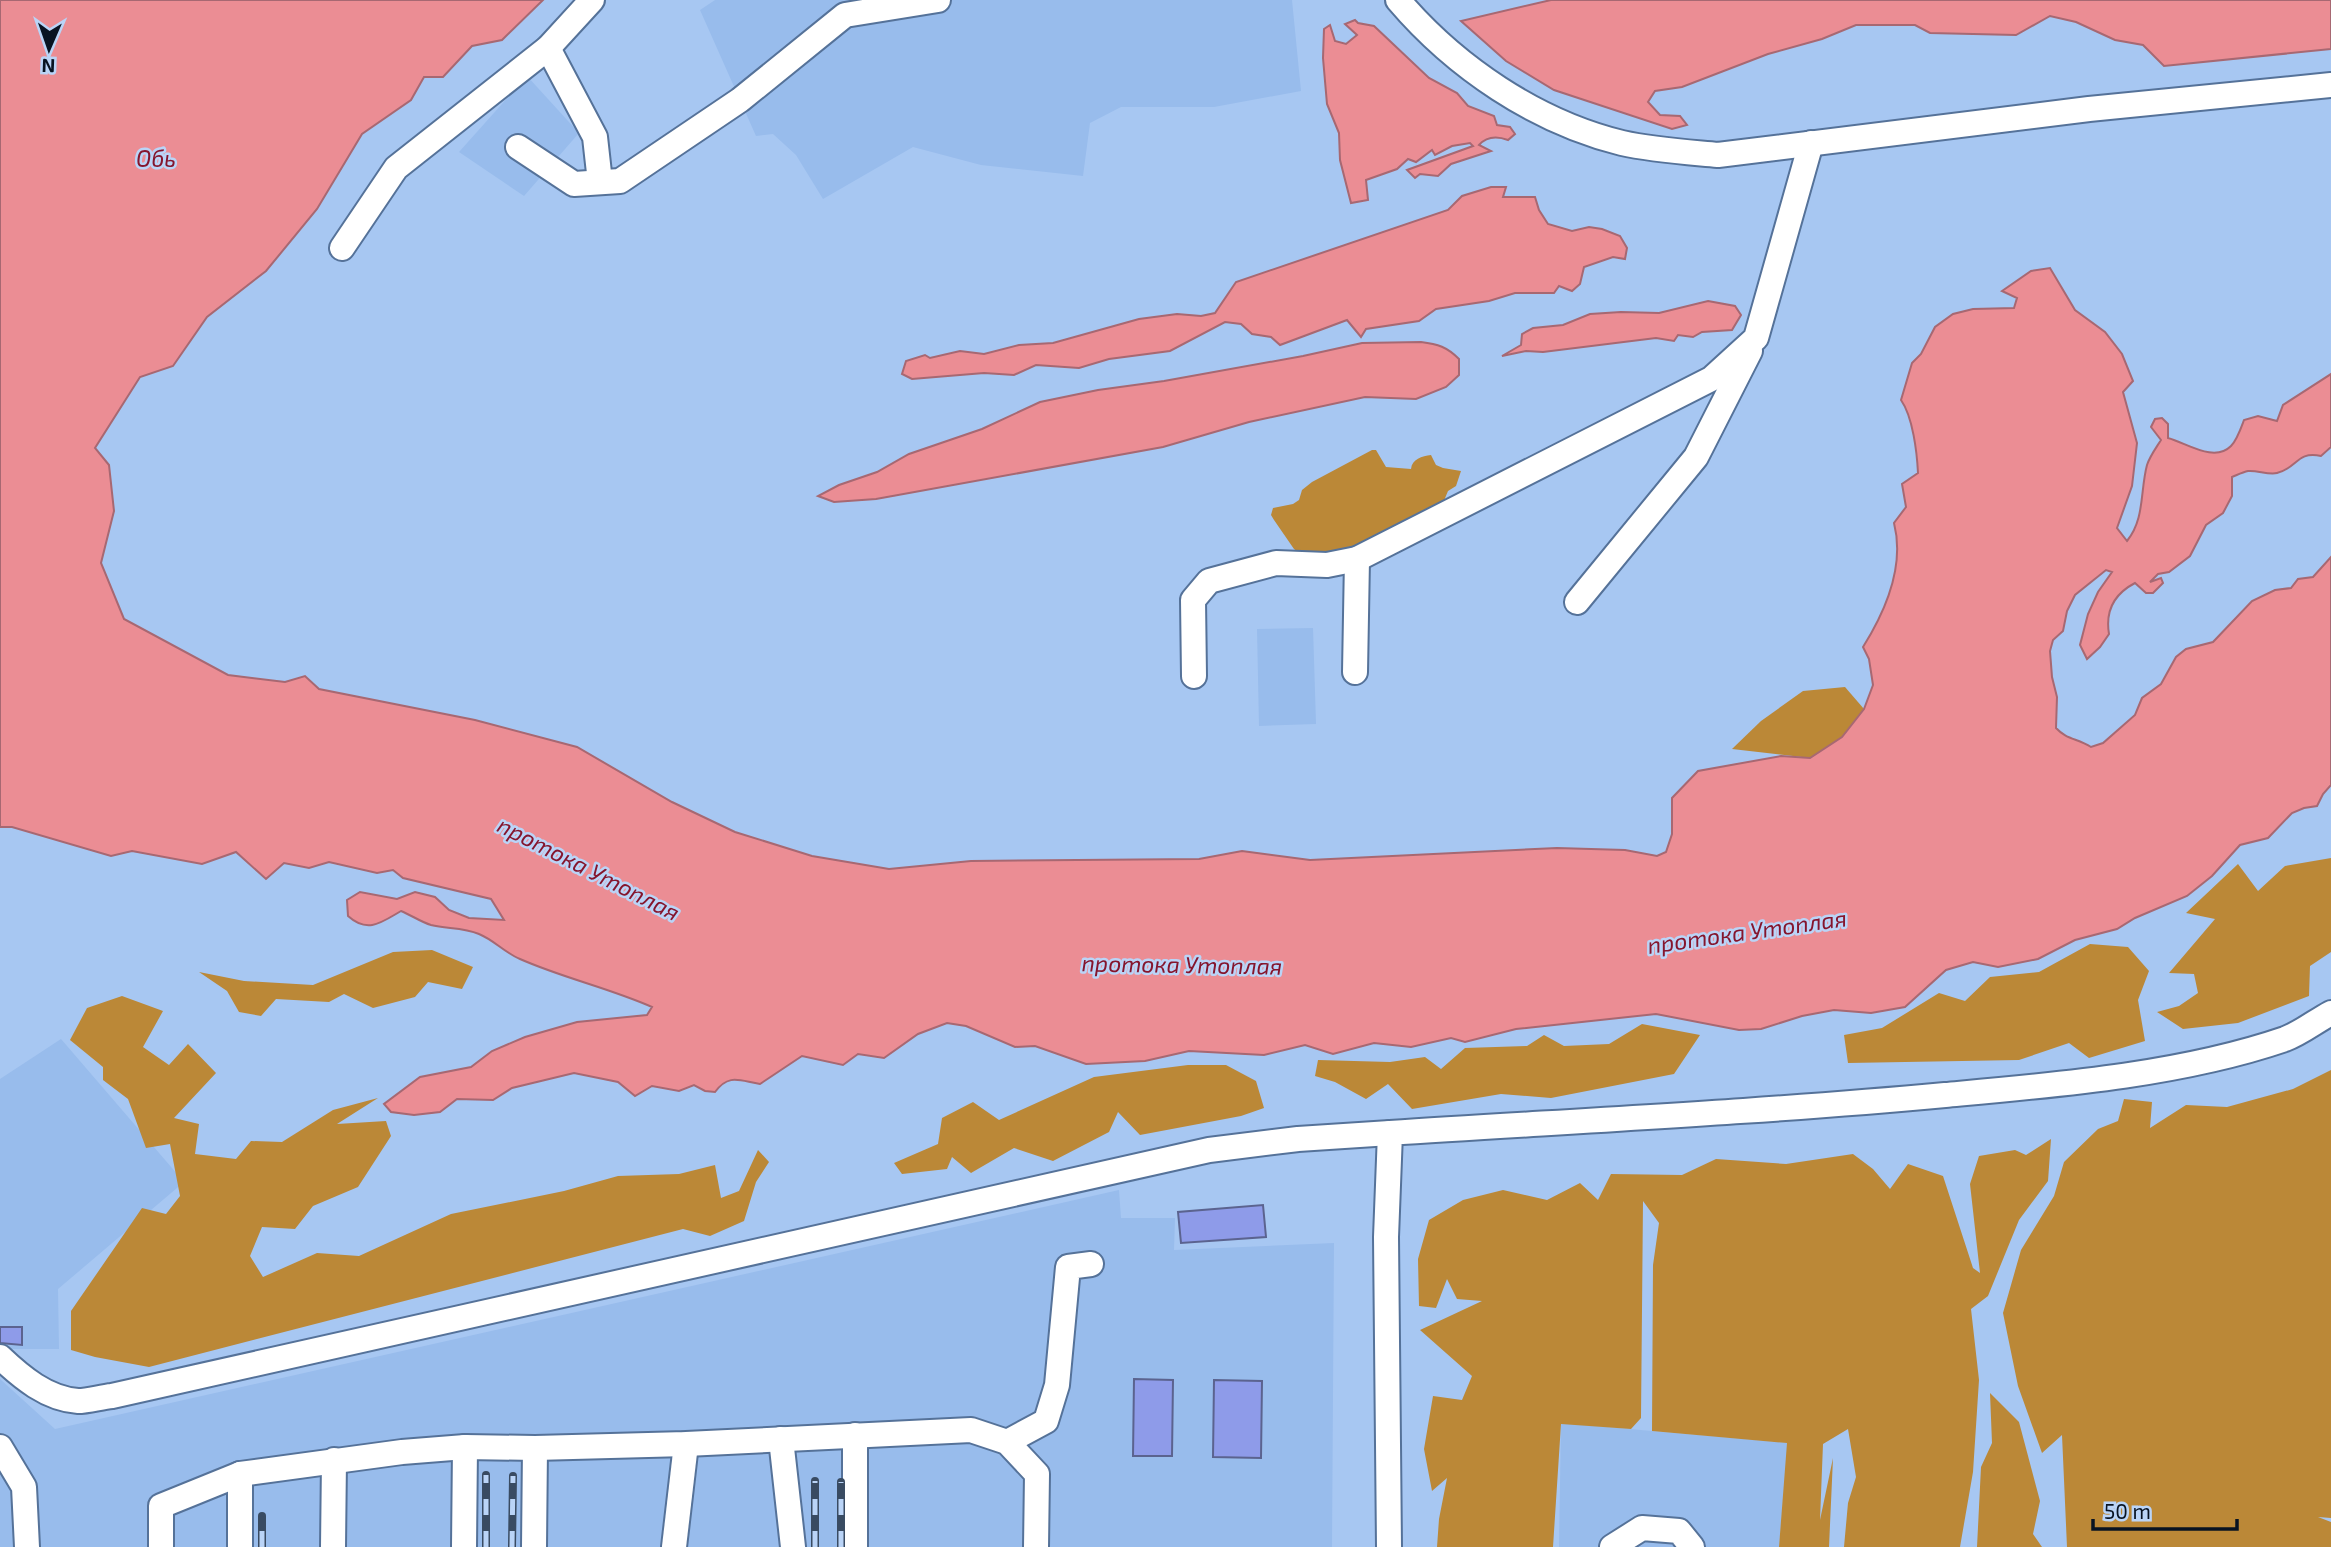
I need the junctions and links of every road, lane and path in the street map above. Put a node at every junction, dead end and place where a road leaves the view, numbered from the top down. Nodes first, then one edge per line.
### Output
1 (592, 0) edge
2 (938, 0) edge
3 (1398, 0) edge
4 (548, 48) junction
5 (2331, 85) edge
6 (1811, 143) junction
7 (518, 147) dead end
8 (600, 182) junction
9 (342, 248) dead end
10 (1756, 338) junction
11 (1357, 559) junction
12 (1577, 602) dead end
13 (1355, 672) dead end
14 (1194, 676) dead end
15 (2331, 1013) edge
16 (1390, 1133) junction
17 (1091, 1264) dead end
18 (0, 1357) edge
19 (855, 1435) junction
20 (781, 1439) junction
21 (1007, 1442) junction
22 (687, 1444) junction
23 (0, 1447) edge
24 (465, 1447) junction
25 (535, 1448) junction
26 (334, 1460) junction
27 (240, 1474) junction
28 (27, 1547) edge
29 (161, 1547) edge
30 (240, 1547) edge
31 (333, 1547) edge
32 (464, 1547) edge
33 (534, 1547) edge
34 (674, 1547) edge
35 (793, 1547) edge
36 (855, 1547) edge
37 (1036, 1547) edge
38 (1389, 1547) edge
39 (1612, 1547) edge
40 (1692, 1547) edge

1 - 4 street
2 - 8 street
3 - 6 street
4 - 8 street
4 - 9 street
5 - 6 street
6 - 10 street
7 - 8 street
10 - 11 street
10 - 12 street
11 - 13 street
11 - 14 street
15 - 16 street
16 - 18 street
16 - 38 street
17 - 21 street
19 - 20 street
19 - 21 street
19 - 36 street
20 - 22 street
20 - 35 street
21 - 37 street
22 - 25 street
22 - 34 street
23 - 28 street
24 - 25 street
24 - 26 street
24 - 32 street
25 - 33 street
26 - 27 street
26 - 31 street
27 - 29 street
27 - 30 street
39 - 40 street

